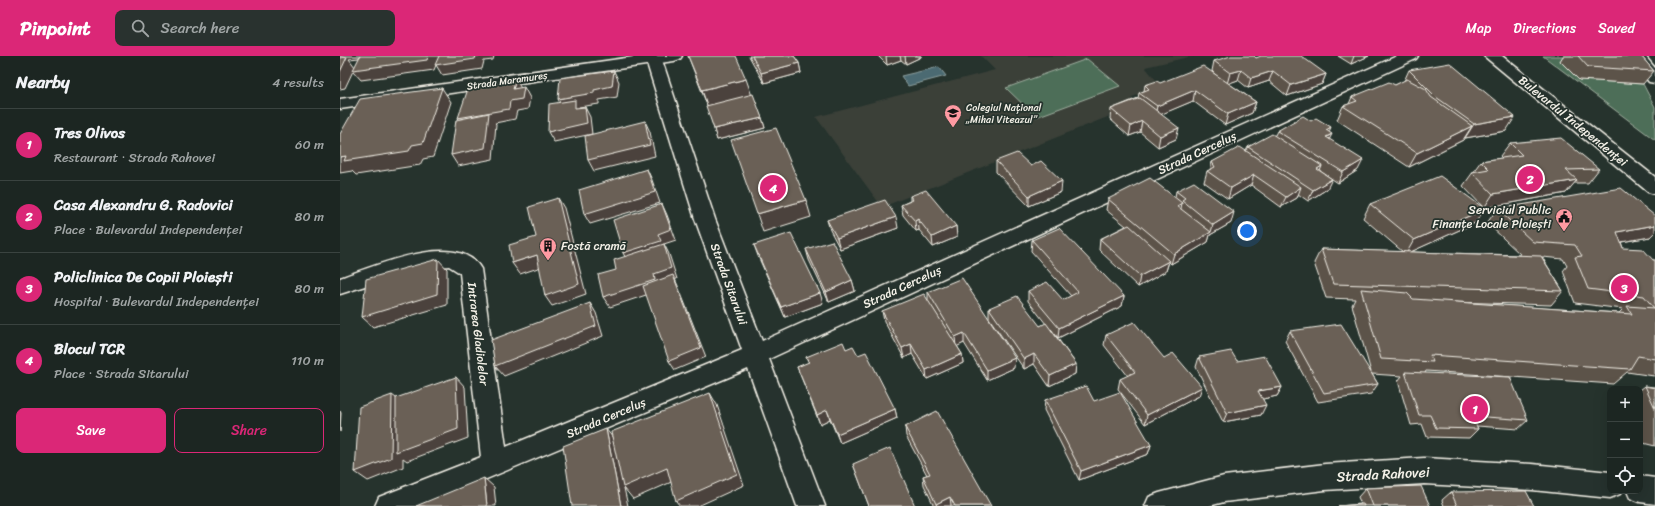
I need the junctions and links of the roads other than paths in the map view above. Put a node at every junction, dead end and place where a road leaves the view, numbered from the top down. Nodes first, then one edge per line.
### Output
1 (1410, 56) edge
2 (1492, 56) edge
3 (1636, 56) edge
4 (664, 58) edge
5 (1655, 78) edge
6 (340, 104) edge
7 (1655, 187) edge
8 (340, 286) edge
9 (755, 355) junction
10 (495, 464) junction
11 (1607, 485) edge
12 (1643, 489) edge
13 (1655, 491) edge
14 (389, 506) edge
15 (812, 506) edge
16 (1159, 506) edge

1 - 9 street, Strada Cerceluș
2 - 7 street, Bulevardul Independenței
3 - 5 street
4 - 6 street, Strada Maramureș
4 - 9 street, Strada Sitarului
8 - 10 street, Intrarea Gladiolelor
9 - 10 street, Strada Cerceluș
9 - 15 street, Strada Sitarului
10 - 14 street, Strada Cerceluș
11 - 16 street, Strada Rahovei
12 - 13 street

